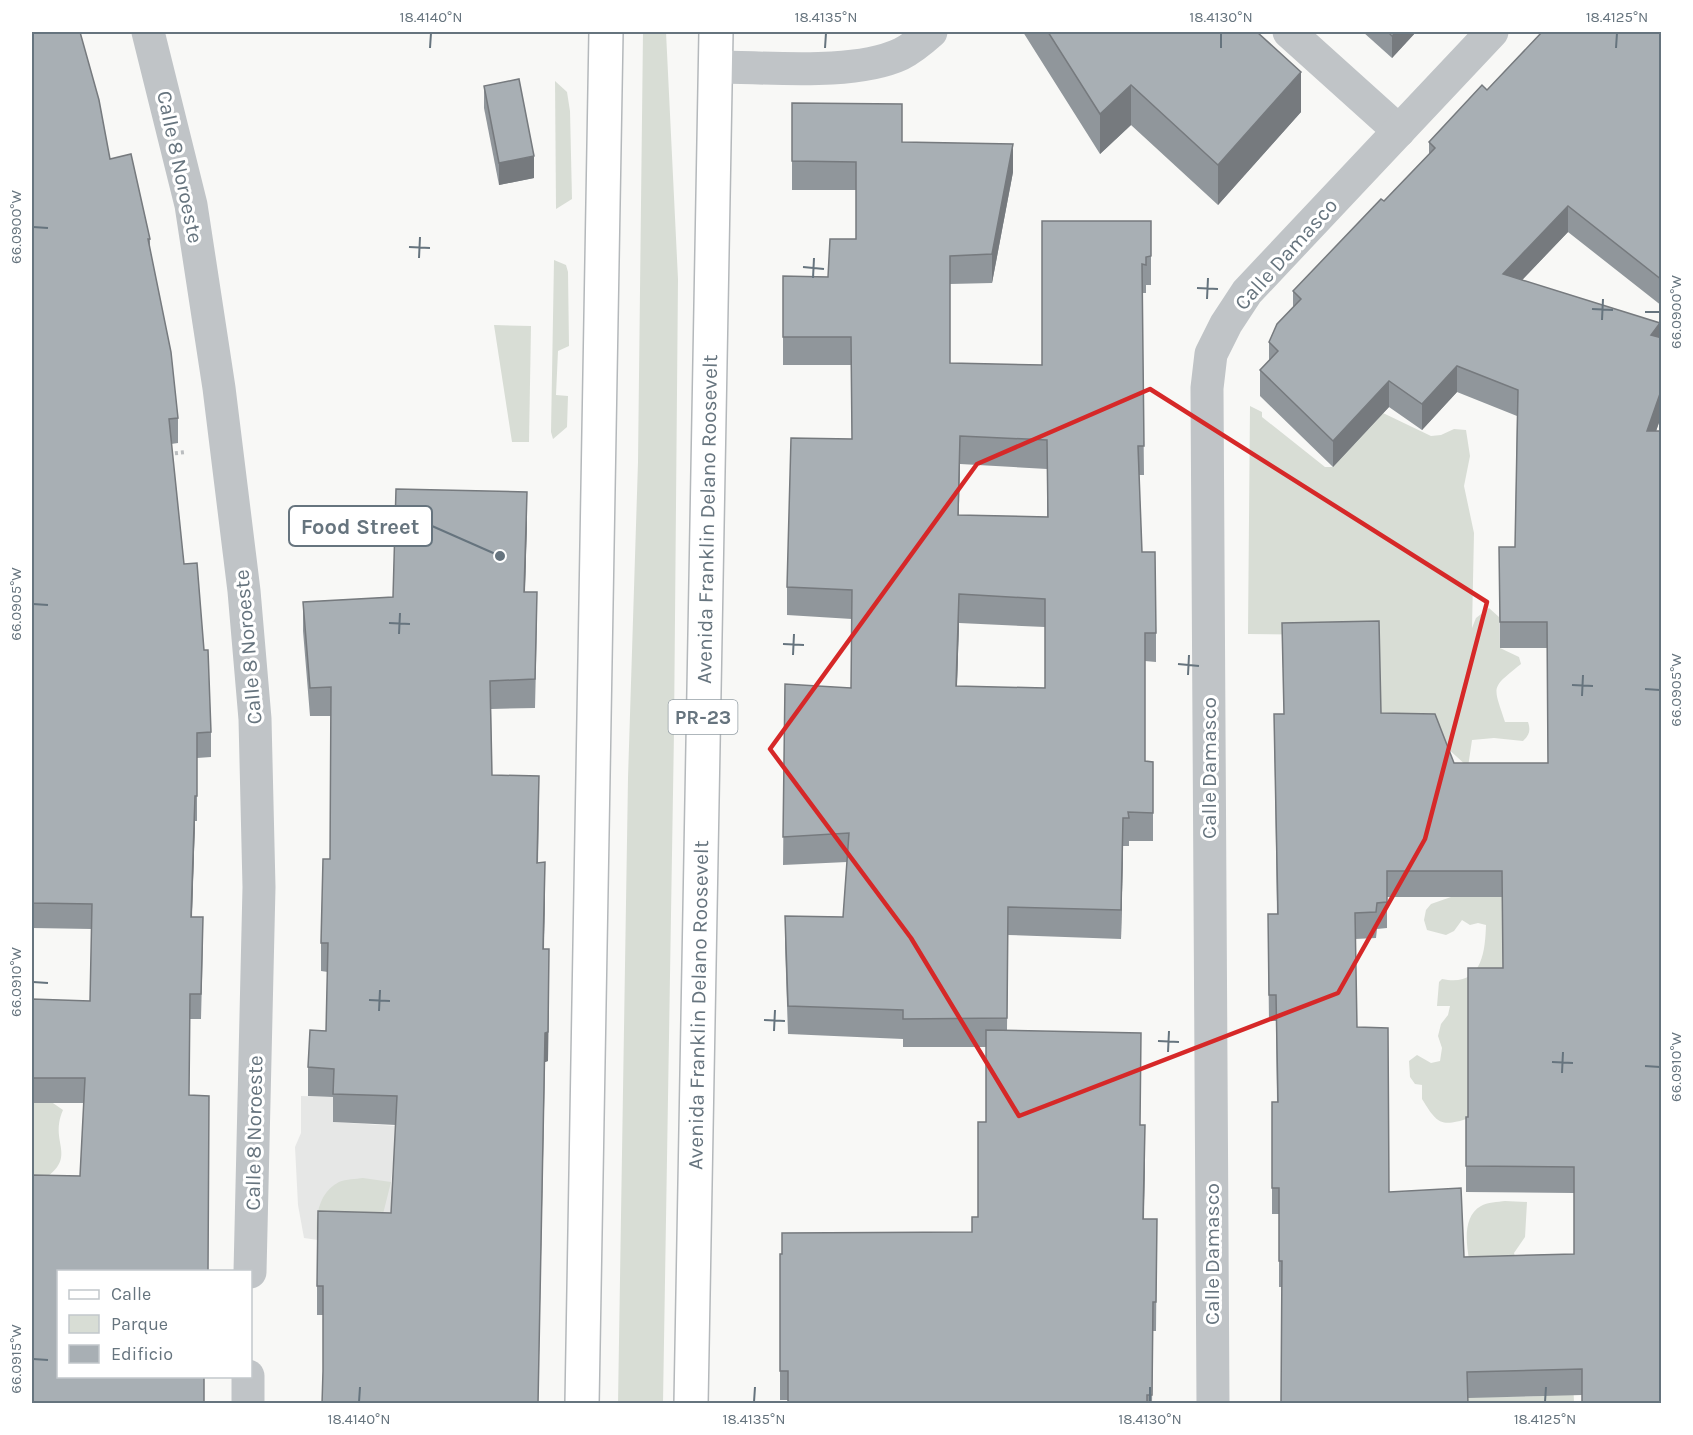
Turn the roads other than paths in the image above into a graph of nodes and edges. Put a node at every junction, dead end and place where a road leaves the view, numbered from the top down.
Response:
1 (148, 32) edge
2 (606, 32) edge
3 (716, 32) edge
4 (931, 32) edge
5 (1288, 32) edge
6 (1491, 32) edge
7 (716, 67) junction
8 (1399, 131) junction
9 (250, 1270) edge
10 (248, 1378) edge
11 (248, 1404) edge
12 (582, 1404) edge
13 (691, 1404) edge
14 (1214, 1404) edge

1 - 9 street, Calle 8 Noroeste
2 - 12 main road
3 - 7 main road, Avenida Franklin Delano Roosevelt / PR-23
4 - 7 street
5 - 8 street
6 - 8 street, Calle Damasco
7 - 13 main road, Avenida Franklin Delano Roosevelt / PR-23
8 - 14 street, Calle Damasco
10 - 11 street

